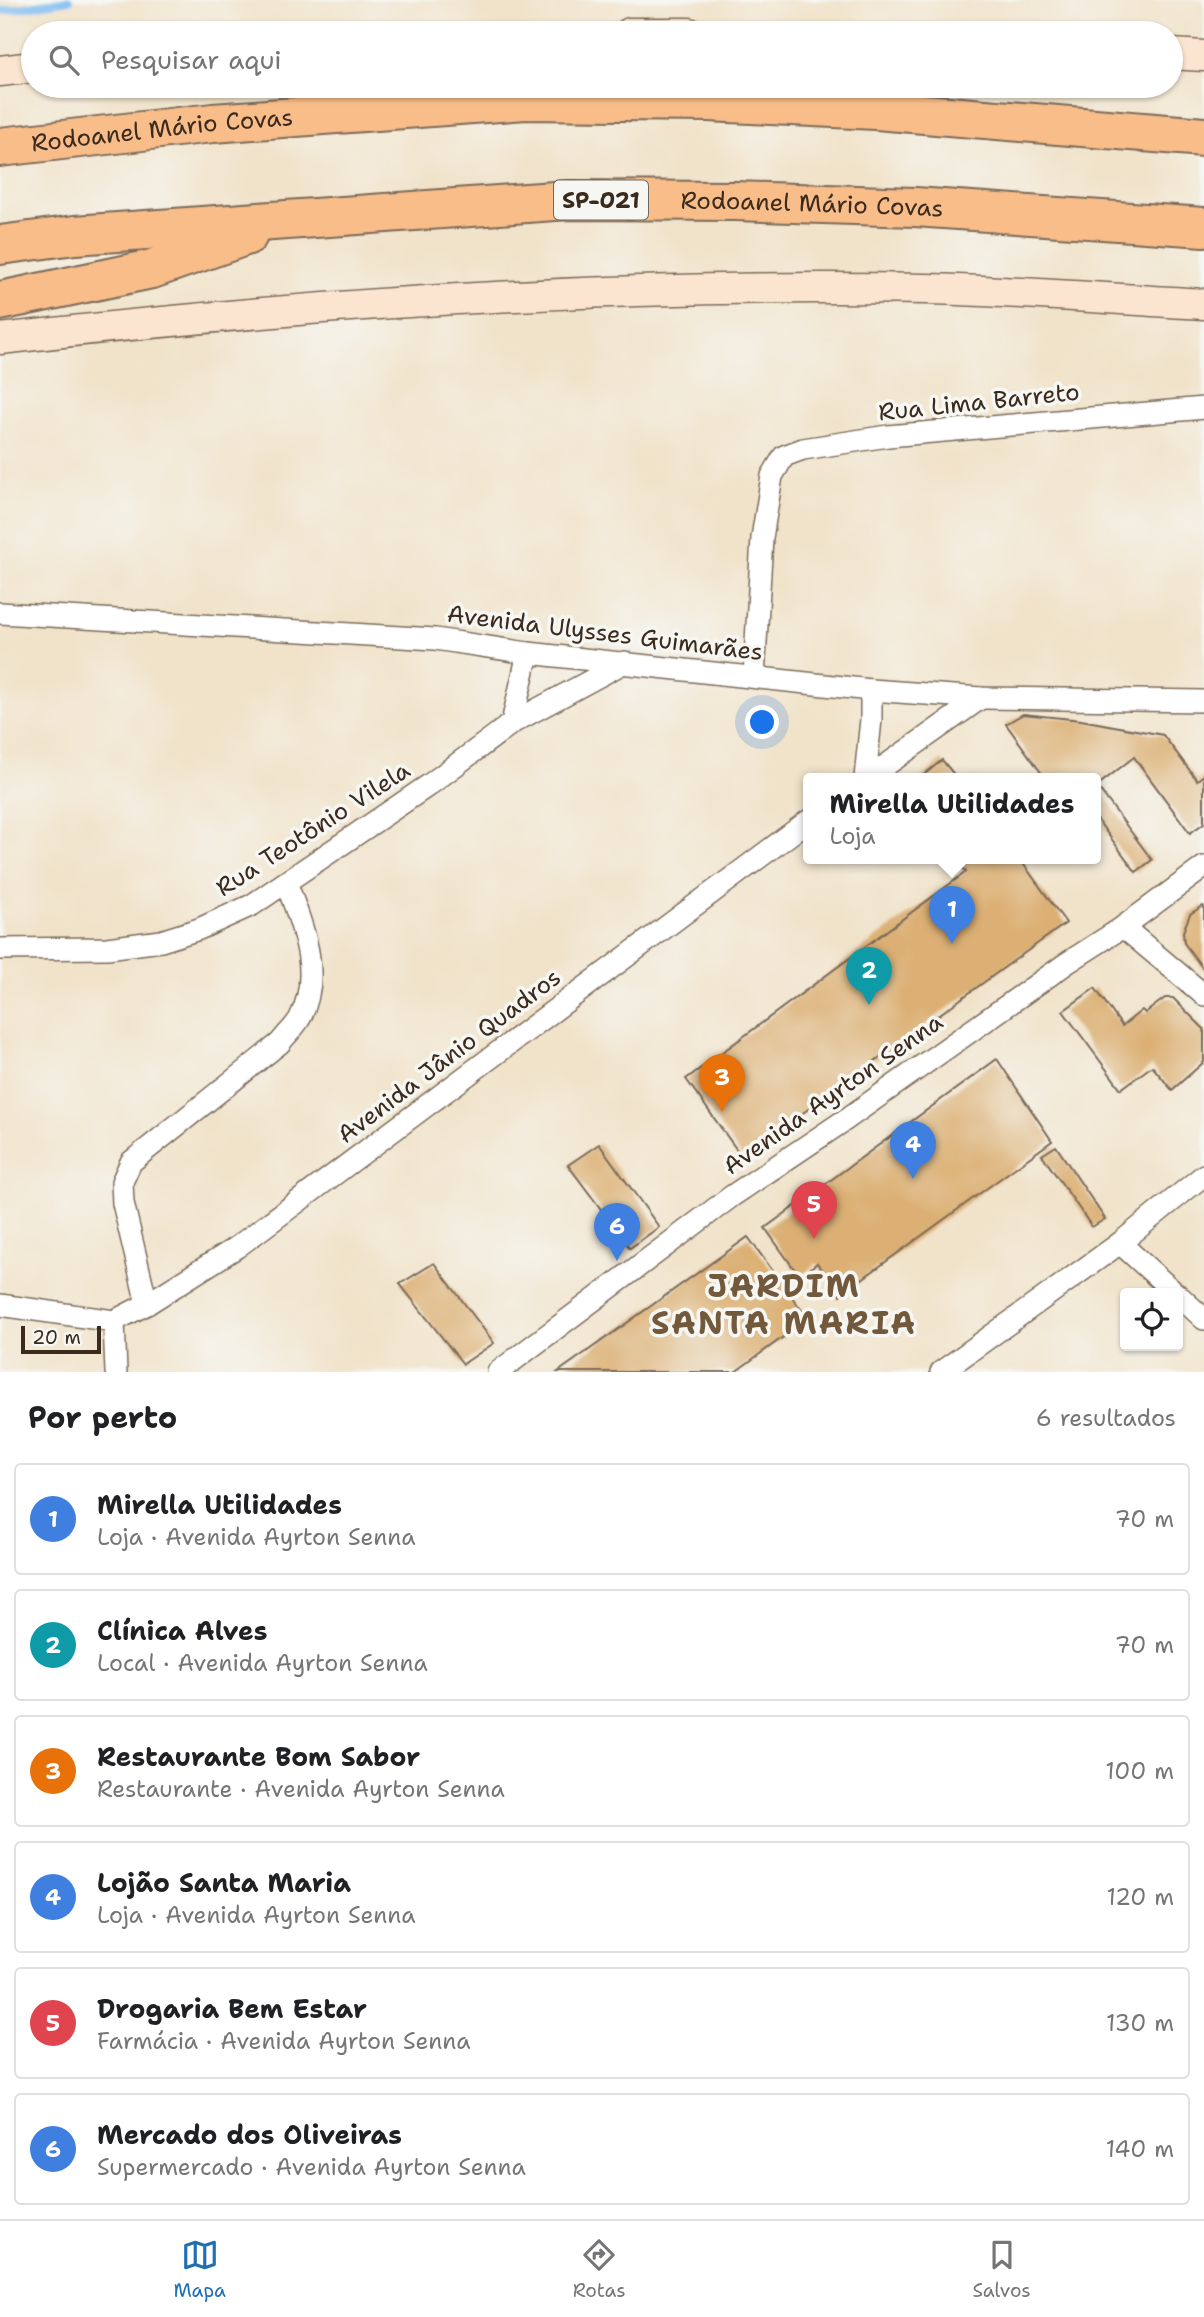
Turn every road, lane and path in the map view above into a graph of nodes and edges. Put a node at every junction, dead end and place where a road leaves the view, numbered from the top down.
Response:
1 (1183, 55) edge
2 (1204, 56) edge
3 (21, 69) edge
4 (0, 71) edge
5 (1204, 137) edge
6 (0, 147) edge
7 (294, 218) junction
8 (1204, 227) edge
9 (0, 245) edge
10 (0, 301) edge
11 (1204, 303) edge
12 (0, 339) edge
13 (1204, 408) edge
14 (0, 613) edge
15 (528, 653) junction
16 (625, 662) junction
17 (754, 677) junction
18 (872, 690) junction
19 (981, 698) junction
20 (1204, 701) edge
21 (512, 723) junction
22 (866, 773) edge
23 (873, 773) edge
24 (803, 825) edge
25 (1204, 867) edge
26 (286, 882) junction
27 (1123, 927) junction
28 (0, 949) edge
29 (1204, 995) edge
30 (1204, 1175) edge
31 (1120, 1243) junction
32 (1170, 1288) edge
33 (1183, 1300) edge
34 (147, 1304) junction
35 (0, 1305) edge
36 (1204, 1319) edge
37 (114, 1321) junction
38 (116, 1372) edge
39 (498, 1372) edge
40 (941, 1372) edge

1 - 2 main road
3 - 4 main road
5 - 6 highway, Rodoanel Mário Covas
7 - 8 highway, Rodoanel Mário Covas / SP-021
7 - 9 highway, Rodoanel Mário Covas / SP-021
7 - 10 highway
11 - 12 main road
13 - 17 street, Rua Lima Barreto
14 - 15 street, Avenida Ulysses Guimarães
15 - 16 street, Avenida Ulysses Guimarães
15 - 21 street
16 - 17 street, Avenida Ulysses Guimarães
16 - 21 street, Rua Teotônio Vilela
17 - 18 street, Avenida Ulysses Guimarães
18 - 19 street, Avenida Ulysses Guimarães
18 - 22 street
19 - 20 street, Avenida Ulysses Guimarães
19 - 23 street
21 - 26 street, Rua Teotônio Vilela
24 - 34 street, Avenida Jânio Quadros
25 - 27 street, Avenida Ayrton Senna
26 - 28 street, Rua Teotônio Vilela
26 - 34 street
27 - 29 street
27 - 39 street, Avenida Ayrton Senna
30 - 31 street
31 - 32 street
31 - 40 street
33 - 36 street
34 - 37 street, Avenida Jânio Quadros
35 - 37 street
37 - 38 street

